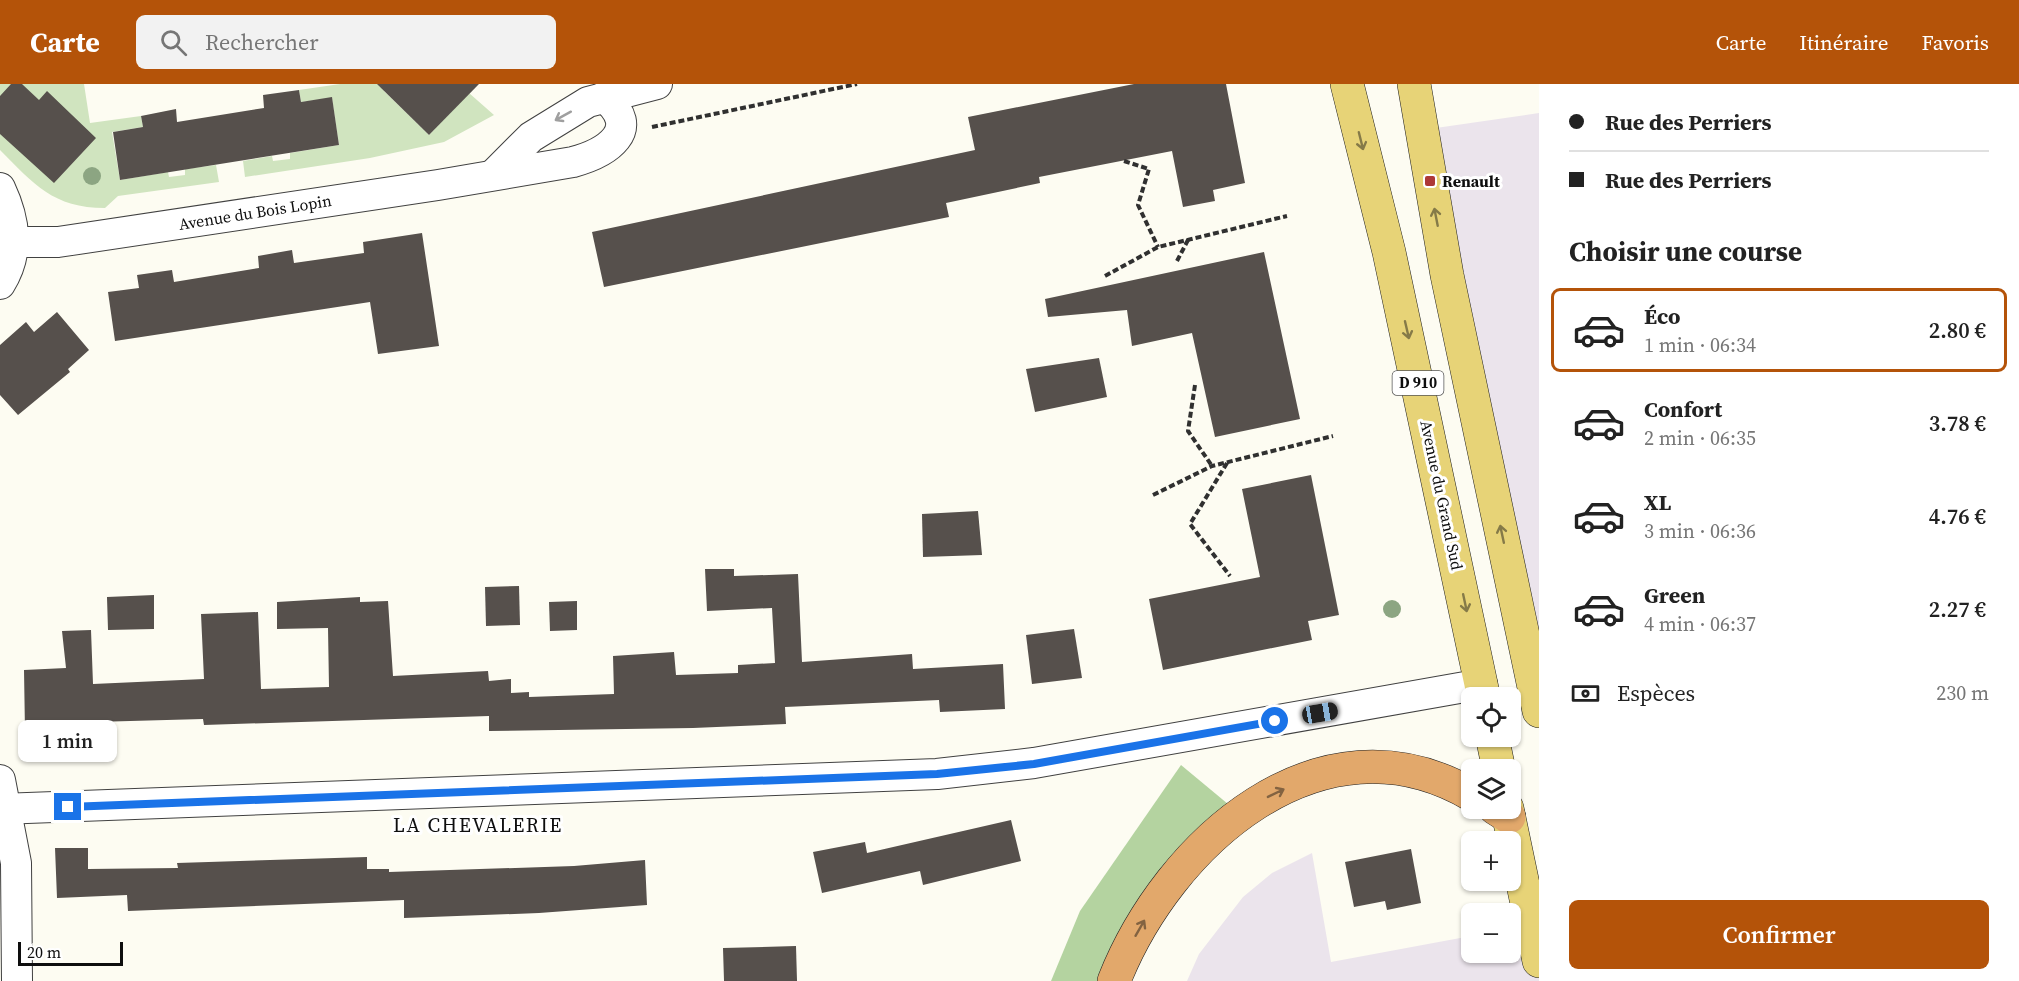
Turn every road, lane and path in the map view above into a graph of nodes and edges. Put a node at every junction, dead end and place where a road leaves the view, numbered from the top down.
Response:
1 (657, 84) edge
2 (857, 84) edge
3 (1347, 84) edge
4 (1414, 84) edge
5 (1438, 84) edge
6 (604, 98) junction
7 (1422, 130) junction
8 (619, 132) junction
9 (1124, 161) dead end
10 (494, 174) junction
11 (0, 188) edge
12 (1287, 216) dead end
13 (1189, 238) junction
14 (14, 242) junction
15 (1158, 247) junction
16 (1177, 261) dead end
17 (1105, 276) dead end
18 (0, 284) edge
19 (1196, 385) dead end
20 (1333, 436) dead end
21 (1228, 462) junction
22 (1212, 466) junction
23 (1153, 495) dead end
24 (1230, 576) dead end
25 (1482, 687) edge
26 (1461, 695) edge
27 (1539, 711) edge
28 (0, 780) edge
29 (1461, 790) edge
30 (3, 809) edge
31 (1506, 819) edge
32 (1539, 961) edge
33 (17, 981) edge
34 (1114, 981) edge

1 - 6 street
2 - 8 path
3 -> 25 main road, Avenue du Grand Sud / D 910
4 - 7 main road, D 910
5 - 7 main road
6 - 8 street
6 -> 10 street
27 -> 7 main road, D 910
8 - 10 street, Avenue du Bois Lopin
9 - 15 path
10 - 14 street, Avenue du Bois Lopin
11 - 14 street
12 - 13 path
13 - 15 path
13 - 16 path
14 - 18 street
15 - 17 path
19 - 22 path
20 - 21 path
21 - 22 path
21 - 24 path
22 - 23 path
26 - 30 street
28 - 30 street
34 -> 29 highway
30 - 33 street
31 - 32 main road

